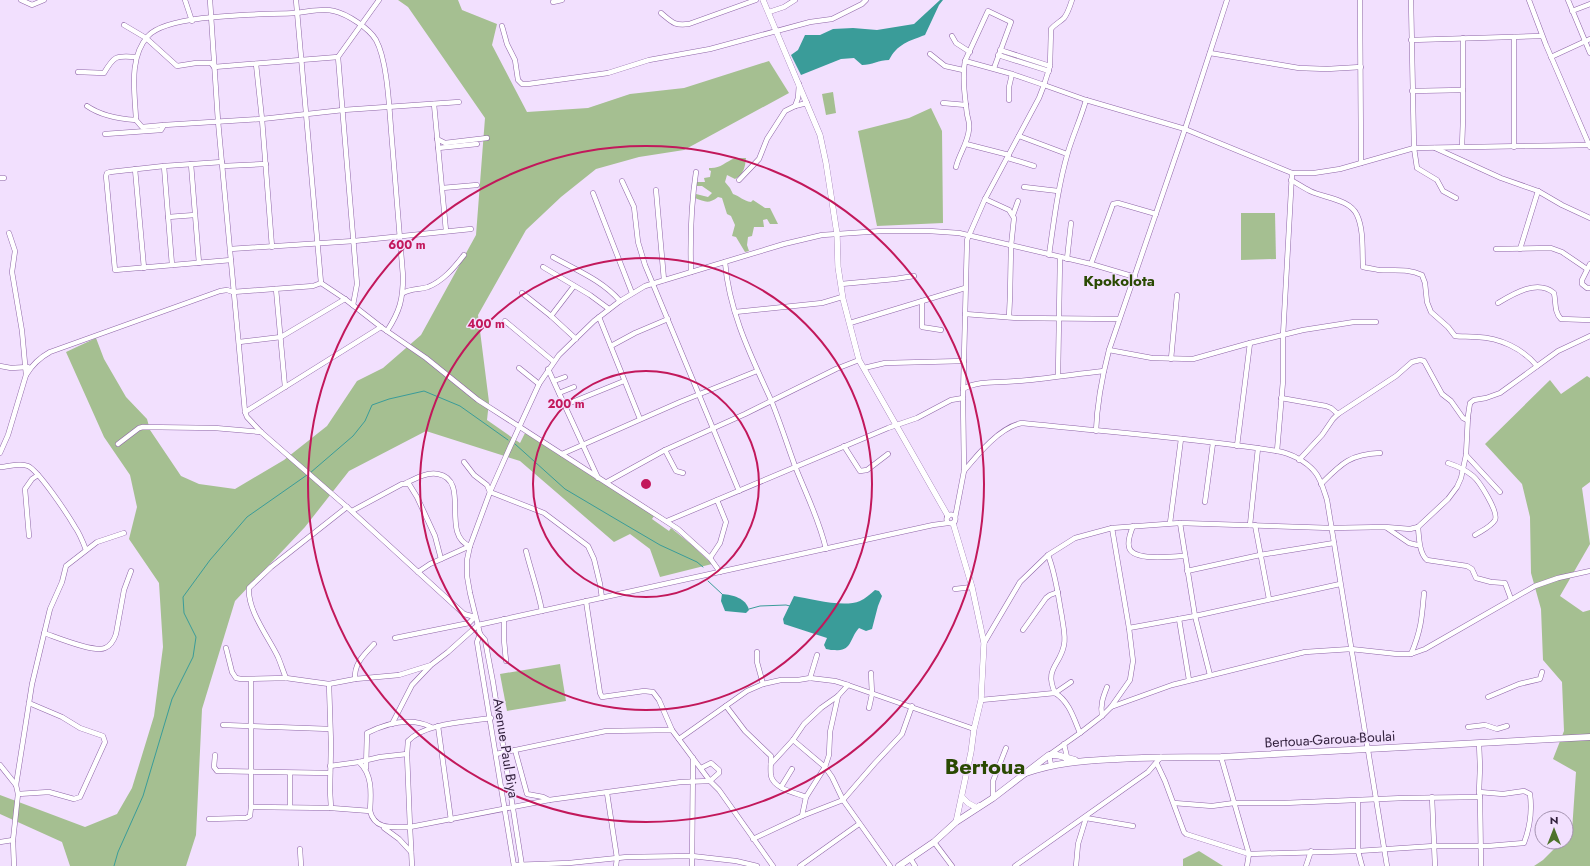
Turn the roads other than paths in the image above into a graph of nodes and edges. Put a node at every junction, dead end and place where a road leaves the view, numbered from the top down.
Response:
1 (22, 0) edge
2 (44, 0) edge
3 (185, 0) edge
4 (210, 0) edge
5 (296, 0) edge
6 (379, 0) edge
7 (562, 0) edge
8 (756, 0) edge
9 (763, 0) edge
10 (795, 0) edge
11 (866, 0) edge
12 (1072, 0) edge
13 (1228, 0) edge
14 (1360, 0) edge
15 (1411, 0) edge
16 (1529, 0) edge
17 (1568, 0) edge
18 (553, 2) dead end
19 (1590, 4) edge
20 (1572, 11) junction
21 (769, 12) junction
22 (296, 13) junction
23 (660, 13) dead end
24 (211, 17) junction
25 (192, 21) junction
26 (124, 25) dead end
27 (361, 25) junction
28 (502, 26) dead end
29 (777, 32) junction
30 (952, 36) dead end
31 (1542, 36) junction
32 (1514, 37) junction
33 (146, 38) junction
34 (1463, 38) junction
35 (1411, 40) junction
36 (1588, 40) edge
37 (1000, 50) junction
38 (970, 52) junction
39 (1210, 53) junction
40 (1590, 53) edge
41 (930, 54) dead end
42 (998, 55) junction
43 (136, 57) junction
44 (338, 57) junction
45 (1551, 57) junction
46 (301, 60) junction
47 (965, 61) junction
48 (256, 64) junction
49 (214, 67) junction
50 (1361, 67) junction
51 (994, 68) junction
52 (1049, 69) junction
53 (963, 70) junction
54 (78, 72) dead end
55 (1012, 74) junction
56 (799, 83) junction
57 (1044, 85) junction
58 (1412, 90) junction
59 (1463, 90) junction
60 (1009, 100) dead end
61 (1086, 100) junction
62 (459, 102) dead end
63 (807, 103) junction
64 (943, 103) dead end
65 (434, 104) junction
66 (87, 106) dead end
67 (389, 106) junction
68 (795, 106) junction
69 (966, 106) junction
70 (343, 110) junction
71 (306, 114) junction
72 (262, 119) junction
73 (136, 120) junction
74 (218, 121) junction
75 (164, 125) junction
76 (1185, 129) junction
77 (106, 134) dead end
78 (1019, 136) junction
79 (487, 138) dead end
80 (437, 139) junction
81 (477, 144) dead end
82 (966, 144) junction
83 (1590, 145) edge
84 (1462, 147) junction
85 (1514, 147) junction
86 (438, 148) junction
87 (1414, 148) junction
88 (1433, 148) junction
89 (1068, 154) junction
90 (1008, 156) junction
91 (1361, 163) junction
92 (191, 164) junction
93 (223, 164) junction
94 (266, 164) junction
95 (164, 166) junction
96 (1034, 166) dead end
97 (956, 167) dead end
98 (135, 169) junction
99 (696, 172) dead end
100 (1292, 173) junction
101 (739, 180) dead end
102 (1291, 180) junction
103 (622, 181) dead end
104 (478, 186) dead end
105 (1024, 187) dead end
106 (442, 188) junction
107 (656, 190) dead end
108 (1058, 191) junction
109 (1538, 191) junction
110 (593, 193) dead end
111 (1456, 198) dead end
112 (985, 199) junction
113 (1018, 201) dead end
114 (1156, 214) junction
115 (1013, 215) junction
116 (195, 216) junction
117 (168, 217) junction
118 (1590, 218) edge
119 (1071, 223) dead end
120 (471, 229) dead end
121 (446, 231) junction
122 (9, 233) dead end
123 (837, 234) junction
124 (969, 235) junction
125 (400, 236) junction
126 (354, 241) junction
127 (317, 243) junction
128 (1011, 246) junction
129 (272, 247) junction
130 (230, 248) junction
131 (1520, 249) junction
132 (1496, 250) dead end
133 (464, 255) dead end
134 (1050, 255) junction
135 (553, 257) dead end
136 (1060, 257) junction
137 (1067, 259) junction
138 (231, 260) junction
139 (725, 262) junction
140 (199, 263) junction
141 (1092, 264) junction
142 (172, 265) junction
143 (543, 267) dead end
144 (1589, 267) edge
145 (144, 268) junction
146 (691, 272) junction
147 (914, 276) dead end
148 (1135, 277) junction
149 (664, 280) junction
150 (321, 283) junction
151 (652, 283) junction
152 (841, 284) junction
153 (574, 286) junction
154 (965, 288) junction
155 (1590, 288) edge
156 (276, 289) junction
157 (234, 292) junction
158 (403, 293) junction
159 (522, 293) dead end
160 (632, 293) junction
161 (1177, 295) dead end
162 (842, 297) junction
163 (345, 299) junction
164 (620, 301) junction
165 (922, 301) junction
166 (1498, 303) dead end
167 (353, 305) junction
168 (609, 309) junction
169 (735, 312) junction
170 (965, 314) junction
171 (551, 316) junction
172 (599, 317) junction
173 (1009, 317) junction
174 (1059, 317) junction
175 (668, 319) junction
176 (1119, 319) junction
177 (1590, 320) edge
178 (505, 321) dead end
179 (1376, 322) dead end
180 (850, 323) junction
181 (381, 327) junction
182 (941, 330) dead end
183 (387, 331) junction
184 (1283, 336) junction
185 (1590, 336) edge
186 (281, 337) junction
187 (576, 339) junction
188 (239, 342) junction
189 (1250, 343) junction
190 (611, 346) junction
191 (1109, 350) junction
192 (1171, 359) junction
193 (860, 360) junction
194 (553, 361) junction
195 (964, 362) junction
196 (0, 366) edge
197 (31, 366) junction
198 (1537, 366) junction
199 (25, 368) junction
200 (519, 368) dead end
201 (864, 368) junction
202 (548, 369) junction
203 (757, 371) junction
204 (1104, 371) junction
205 (26, 375) junction
206 (1058, 376) junction
207 (565, 377) dead end
208 (554, 381) junction
209 (624, 381) junction
210 (538, 384) junction
211 (285, 387) junction
212 (574, 387) dead end
213 (963, 389) junction
214 (560, 393) junction
215 (698, 394) junction
216 (963, 398) junction
217 (1281, 398) junction
218 (771, 401) junction
219 (565, 405) junction
220 (245, 412) junction
221 (1336, 413) junction
222 (1468, 416) junction
223 (640, 419) junction
224 (895, 425) junction
225 (519, 426) junction
226 (713, 429) junction
227 (1096, 431) junction
228 (261, 432) junction
229 (1181, 439) junction
230 (1213, 443) junction
231 (118, 444) dead end
232 (583, 444) junction
233 (844, 446) junction
234 (1237, 446) junction
235 (1258, 448) junction
236 (665, 450) junction
237 (1277, 451) junction
238 (0, 453) edge
239 (1380, 453) dead end
240 (562, 454) junction
241 (888, 454) dead end
242 (1466, 455) junction
243 (1299, 460) junction
244 (464, 462) dead end
245 (1448, 463) dead end
246 (0, 467) edge
247 (796, 467) junction
248 (1464, 470) junction
249 (964, 471) junction
250 (683, 473) dead end
251 (38, 475) junction
252 (598, 478) junction
253 (607, 482) junction
254 (406, 483) junction
255 (1321, 484) junction
256 (739, 491) junction
257 (490, 492) junction
258 (1500, 492) dead end
259 (717, 500) junction
260 (1205, 502) dead end
261 (957, 503) junction
262 (347, 507) junction
263 (352, 511) junction
264 (948, 516) junction
265 (667, 521) junction
266 (952, 521) junction
267 (1180, 523) junction
268 (1170, 524) junction
269 (934, 525) junction
270 (1252, 525) junction
271 (1133, 526) junction
272 (1385, 527) junction
273 (1418, 527) junction
274 (1112, 528) junction
275 (1331, 528) junction
276 (124, 532) dead end
277 (1475, 535) dead end
278 (29, 536) dead end
279 (1334, 543) junction
280 (1417, 545) dead end
281 (470, 546) junction
282 (826, 549) junction
283 (86, 550) junction
284 (526, 551) dead end
285 (1048, 555) junction
286 (1260, 555) junction
287 (1185, 556) junction
288 (710, 558) junction
289 (440, 559) junction
290 (131, 571) dead end
291 (1187, 571) junction
292 (418, 572) junction
293 (720, 572) junction
294 (1590, 572) edge
295 (1340, 584) junction
296 (972, 587) junction
297 (955, 589) dead end
298 (1058, 592) junction
299 (1424, 593) dead end
300 (602, 598) junction
301 (1269, 599) junction
302 (1511, 599) junction
303 (586, 601) junction
304 (542, 611) junction
305 (1195, 616) junction
306 (475, 617) junction
307 (504, 619) junction
308 (1179, 619) junction
309 (478, 625) junction
310 (1129, 628) junction
311 (1023, 630) dead end
312 (44, 632) junction
313 (480, 634) junction
314 (395, 638) dead end
315 (984, 643) junction
316 (374, 644) dead end
317 (226, 648) dead end
318 (1351, 649) junction
319 (757, 652) dead end
320 (1411, 654) junction
321 (817, 655) dead end
322 (506, 661) dead end
323 (431, 665) junction
324 (1542, 672) dead end
325 (871, 673) dead end
326 (1210, 675) junction
327 (286, 678) junction
328 (810, 678) junction
329 (355, 679) junction
330 (251, 680) junction
331 (1189, 680) junction
332 (1072, 682) dead end
333 (329, 684) junction
334 (763, 684) junction
335 (848, 685) junction
336 (1107, 687) dead end
337 (1054, 693) junction
338 (872, 694) junction
339 (838, 696) junction
340 (1488, 697) dead end
341 (981, 700) junction
342 (29, 702) junction
343 (726, 706) junction
344 (912, 706) junction
345 (1111, 707) junction
346 (870, 708) dead end
347 (1102, 716) junction
348 (491, 718) junction
349 (392, 724) junction
350 (223, 725) dead end
351 (251, 726) junction
352 (438, 726) junction
353 (1507, 726) dead end
354 (431, 727) junction
355 (1468, 727) dead end
356 (330, 729) junction
357 (974, 729) junction
358 (672, 730) junction
359 (1080, 733) junction
360 (1590, 737) edge
361 (679, 739) junction
362 (793, 740) junction
363 (1479, 742) junction
364 (1064, 744) junction
365 (1006, 748) dead end
366 (1368, 749) junction
367 (515, 750) junction
368 (504, 753) junction
369 (407, 754) junction
370 (496, 754) junction
371 (215, 755) dead end
372 (1049, 755) junction
373 (1162, 757) junction
374 (1221, 757) junction
375 (693, 758) junction
376 (367, 760) junction
377 (1067, 760) junction
378 (359, 762) junction
379 (772, 764) junction
380 (1157, 764) junction
381 (0, 765) edge
382 (1051, 765) junction
383 (330, 766) junction
384 (824, 767) junction
385 (366, 768) junction
386 (701, 768) junction
387 (792, 769) dead end
388 (251, 773) junction
389 (290, 773) junction
390 (330, 773) junction
391 (1026, 773) junction
392 (692, 781) junction
393 (710, 781) junction
394 (16, 785) junction
395 (781, 787) junction
396 (607, 792) junction
397 (1479, 792) junction
398 (18, 794) junction
399 (806, 797) junction
400 (962, 797) junction
401 (1432, 797) junction
402 (1480, 797) junction
403 (993, 798) junction
404 (549, 800) junction
405 (843, 800) junction
406 (1376, 800) junction
407 (1358, 801) junction
408 (1174, 803) junction
409 (1234, 803) junction
410 (979, 806) junction
411 (251, 807) junction
412 (290, 807) junction
413 (513, 807) junction
414 (331, 808) junction
415 (505, 809) junction
416 (370, 811) junction
417 (802, 816) junction
418 (1085, 818) junction
419 (209, 819) dead end
420 (451, 820) junction
421 (956, 822) junction
422 (859, 824) junction
423 (1134, 826) dead end
424 (410, 827) junction
425 (383, 828) junction
426 (753, 839) junction
427 (13, 840) junction
428 (0, 842) edge
429 (934, 842) junction
430 (1434, 846) junction
431 (1481, 846) junction
432 (300, 849) dead end
433 (1385, 849) junction
434 (1311, 851) junction
435 (1358, 851) junction
436 (412, 852) junction
437 (1249, 854) junction
438 (692, 856) junction
439 (617, 858) junction
440 (910, 858) junction
441 (522, 865) edge
442 (14, 866) edge
443 (301, 866) edge
444 (412, 866) edge
445 (514, 866) edge
446 (616, 866) edge
447 (692, 866) edge
448 (757, 866) edge
449 (773, 866) edge
450 (800, 866) edge
451 (890, 866) edge
452 (899, 866) edge
453 (916, 866) edge
454 (952, 866) edge
455 (1015, 866) edge
456 (1076, 866) edge
457 (1247, 866) edge
458 (1306, 866) edge
459 (1362, 866) edge
460 (1387, 866) edge
461 (1435, 866) edge
462 (1481, 866) edge

1 - 2 street
3 - 25 street
4 - 24 street
5 - 22 street
6 - 27 street
7 - 18 street
8 - 23 street
9 - 21 main road
10 - 21 street
11 - 29 street
12 - 52 street
13 - 39 street
14 - 50 street
15 - 35 street
16 - 31 street
17 - 20 street
19 - 20 street
20 - 36 street
21 - 29 main road
22 - 24 street
22 - 27 street
22 - 46 street
24 - 25 street
24 - 49 street
25 - 33 street
26 - 33 street
27 - 44 street
27 - 67 street
28 - 29 street
29 - 56 main road
30 - 38 street
31 - 32 street
31 - 45 street
32 - 34 street
32 - 85 street
33 - 43 street
33 - 49 street
34 - 35 street
34 - 59 street
35 - 58 street
36 - 40 street
36 - 45 street
37 - 38 street
37 - 42 street
37 - 52 street
38 - 47 street
39 - 50 street
39 - 76 street
41 - 53 street
42 - 51 street
42 - 52 street
43 - 54 street
43 - 73 street
44 - 46 street
44 - 70 street
45 - 83 street
46 - 48 street
46 - 71 street
47 - 51 street
47 - 53 street
48 - 49 street
48 - 72 street
49 - 74 street
50 - 91 street
51 - 55 street
52 - 57 street
53 - 69 street
55 - 57 street
55 - 60 street
56 - 63 main road
56 - 68 street
57 - 61 street
57 - 78 street
58 - 59 street
58 - 87 street
59 - 84 street
61 - 76 street
61 - 89 street
62 - 65 street
63 - 68 street
63 - 123 main road
64 - 69 street
65 - 67 street
65 - 80 street
66 - 73 street
67 - 70 street
67 - 125 street
68 - 101 street
69 - 82 street
70 - 71 street
70 - 126 street
71 - 72 street
71 - 127 street
72 - 74 street
72 - 94 street
73 - 75 street
74 - 75 street
74 - 93 street
75 - 77 street
76 - 100 street
76 - 114 street
78 - 89 street
78 - 90 street
79 - 80 street
80 - 86 street
81 - 86 street
82 - 90 street
82 - 97 street
83 - 85 street
84 - 85 street
84 - 88 street
86 - 106 street
87 - 88 street
87 - 91 street
87 - 111 street
88 - 109 street
89 - 108 street
90 - 96 street
90 - 112 street
91 - 100 street
92 - 93 street
92 - 95 street
92 - 116 street
93 - 94 street
93 - 130 street
94 - 129 street
95 - 98 street
95 - 117 street
98 - 145 street
98 - 145 street
99 - 146 street
100 - 102 street
102 - 184 street
102 - 198 street
103 - 151 street
104 - 106 street
105 - 108 street
106 - 121 street
107 - 149 street
108 - 134 street
109 - 118 street
109 - 131 street
110 - 160 street
112 - 115 street
112 - 124 street
113 - 115 street
114 - 141 street
114 - 148 street
115 - 128 street
116 - 117 street
116 - 140 street
117 - 142 street
119 - 137 street
120 - 121 street
121 - 125 street
122 - 199 street
123 - 124 street
123 - 139 street
123 - 152 main road
124 - 128 street
124 - 154 street
125 - 126 street
125 - 158 street
126 - 127 street
126 - 167 street
127 - 129 street
127 - 150 street
128 - 134 street
128 - 173 street
129 - 130 street
130 - 138 street
131 - 132 street
131 - 144 street
133 - 158 street
134 - 136 street
135 - 164 street
136 - 137 street
136 - 174 street
137 - 141 street
138 - 140 street
138 - 157 street
139 - 146 street
139 - 169 street
140 - 142 street
141 - 148 street
142 - 145 street
143 - 153 street
144 - 155 street
146 - 149 street
147 - 152 street
148 - 176 street
149 - 151 street
150 - 156 street
150 - 163 street
151 - 160 street
151 - 175 street
152 - 162 main road
153 - 168 street
153 - 171 street
154 - 165 street
154 - 170 street
156 - 157 street
156 - 186 street
157 - 188 street
157 - 197 street
158 - 183 street
159 - 171 street
160 - 164 street
161 - 192 street
162 - 169 street
162 - 180 main road
163 - 167 street
163 - 186 street
164 - 168 street
165 - 180 street
165 - 182 street
166 - 177 street
167 - 181 street
168 - 172 street
169 - 203 street
170 - 173 street
170 - 195 street
171 - 187 street
172 - 187 street
172 - 190 street
173 - 174 street
174 - 176 street
174 - 206 street
175 - 190 street
175 - 215 street
176 - 191 street
178 - 194 street
179 - 184 street
180 - 193 main road
181 - 183 street
181 - 211 street
183 - 225 street
184 - 189 street
184 - 217 street
185 - 198 street
186 - 188 street
186 - 211 street
187 - 194 street
188 - 220 street
189 - 192 street
189 - 234 street
190 - 209 street
191 - 192 street
191 - 204 street
193 - 201 main road
193 - 218 street
194 - 202 street
195 - 201 street
195 - 213 street
196 - 199 street
197 - 199 street
197 - 205 street
198 - 222 street
199 - 205 street
200 - 210 street
201 - 224 main road
202 - 208 street
202 - 210 street
203 - 215 street
203 - 218 street
204 - 206 street
204 - 227 street
205 - 238 street
206 - 213 street
207 - 208 street
208 - 214 street
209 - 219 street
209 - 223 street
210 - 225 street
211 - 220 street
212 - 214 street
213 - 216 street
214 - 219 street
215 - 223 street
215 - 226 street
216 - 224 street
216 - 249 street
217 - 221 street
217 - 237 street
218 - 226 street
218 - 247 street
219 - 232 street
220 - 228 street
221 - 222 street
221 - 243 street
222 - 242 street
223 - 232 street
224 - 233 street
224 - 264 main road
225 - 240 street
225 - 257 street
226 - 236 street
226 - 256 street
227 - 229 street
227 - 249 street
228 - 231 street
228 - 262 street
229 - 230 street
229 - 268 street
230 - 234 street
230 - 260 street
232 - 240 street
232 - 252 street
233 - 241 street
233 - 247 street
234 - 235 street
235 - 237 street
235 - 270 street
236 - 250 street
236 - 253 street
237 - 243 street
239 - 255 street
240 - 252 street
242 - 248 street
242 - 258 street
243 - 255 street
244 - 257 street
245 - 248 street
246 - 251 street
247 - 256 street
247 - 282 street
248 - 273 street
248 - 277 street
249 - 261 street
251 - 278 street
251 - 283 street
252 - 253 street
253 - 265 street
254 - 263 street
254 - 281 street
254 - 289 street
255 - 275 street
256 - 259 street
257 - 281 street
257 - 300 street
259 - 265 street
259 - 288 street
261 - 264 street
261 - 266 street
262 - 263 street
262 - 327 street
263 - 292 street
264 - 266 street
264 - 266 street
264 - 269 street
265 - 288 street
266 - 269 street
266 - 296 main road
267 - 268 street
267 - 270 street
267 - 287 street
268 - 271 street
269 - 282 street
270 - 275 street
270 - 286 street
271 - 274 street
271 - 287 street
272 - 273 street
272 - 275 street
272 - 280 street
273 - 302 street
274 - 285 street
274 - 310 street
275 - 279 street
276 - 283 street
279 - 286 street
279 - 295 street
281 - 289 street
281 - 306 street
282 - 293 street
283 - 312 street
284 - 304 street
285 - 298 street
285 - 315 street
286 - 291 street
286 - 301 street
287 - 291 street
288 - 293 street
289 - 292 street
290 - 312 street
291 - 305 street
292 - 306 street
293 - 300 street
294 - 302 street
295 - 301 street
295 - 318 street
296 - 297 street
296 - 315 main road
298 - 311 street
298 - 337 street
299 - 320 street
300 - 303 street
301 - 305 street
302 - 320 street
303 - 304 street
303 - 358 street
304 - 307 street
305 - 308 street
305 - 326 street
306 - 309 street
306 - 314 street
307 - 309 street
307 - 322 street
308 - 310 street
308 - 331 street
309 - 313 street
309 - 323 street
310 - 345 street
312 - 342 street
313 - 348 street, Avenue Paul Biya
313 - 368 street
315 - 341 main road
316 - 329 street
317 - 330 street
318 - 320 street
318 - 326 street
318 - 366 street
319 - 334 street
321 - 328 street
323 - 329 street
323 - 349 street
324 - 340 street
325 - 338 street
326 - 331 street
327 - 330 street
327 - 333 street
328 - 334 street
328 - 335 street
329 - 333 street
330 - 351 street
331 - 345 street
332 - 337 street
333 - 356 street
334 - 343 street
335 - 338 street
335 - 339 street
336 - 347 street
337 - 341 street
337 - 359 street
338 - 344 street
338 - 346 street
339 - 362 street
339 - 384 street
341 - 357 main road
342 - 394 street
342 - 398 street
343 - 361 street
343 - 379 street
344 - 357 street
344 - 405 street
345 - 347 street
347 - 359 street
348 - 352 street
348 - 370 street, Avenue Paul Biya
349 - 354 street
349 - 376 street
350 - 351 street
351 - 356 street
351 - 388 street
352 - 354 street
352 - 420 street
353 - 355 street
354 - 369 street
356 - 383 street
357 - 400 main road
358 - 361 street
358 - 367 street
359 - 364 street
360 - 363 highway, Bertoua-Garoua-Boulai
361 - 375 street
362 - 379 street
362 - 384 street
363 - 366 highway, Bertoua-Garoua-Boulai
363 - 397 street
364 - 372 street
364 - 377 street
365 - 403 street
366 - 374 highway, Bertoua-Garoua-Boulai
366 - 406 street
367 - 368 street
367 - 404 street
368 - 370 street
368 - 413 street
369 - 376 street
369 - 424 street
370 - 415 street, Avenue Paul Biya
371 - 388 street
372 - 377 highway, Bertoua-Garoua-Boulai
372 - 382 street
372 - 391 highway
373 - 374 highway, Bertoua-Garoua-Boulai
373 - 377 highway, Bertoua-Garoua-Boulai
373 - 380 street
374 - 409 street
375 - 386 street
375 - 392 street
376 - 378 street
376 - 385 street
377 - 382 highway, Bertoua-Garoua-Boulai
378 - 383 street
378 - 385 street
379 - 395 street
380 - 408 street
380 - 418 street
381 - 394 street
382 - 391 highway, Bertoua-Garoua-Boulai
383 - 390 street
384 - 399 street
384 - 405 street
385 - 416 street
386 - 393 street
386 - 393 street
387 - 395 street
388 - 389 street
388 - 411 street
389 - 390 street
389 - 412 street
390 - 414 street
391 - 403 highway
392 - 393 street
392 - 396 street
392 - 438 street
393 - 426 street
394 - 398 street
395 - 399 street
396 - 404 street
396 - 439 street
397 - 402 street
397 - 431 street
398 - 427 street
399 - 417 street
400 - 410 main road
400 - 421 main road
401 - 402 street
401 - 406 street
401 - 430 street
402 - 431 street
403 - 410 highway
404 - 413 street
405 - 417 street
405 - 422 street
406 - 407 street
406 - 433 street
407 - 409 street
407 - 435 street
408 - 409 street
408 - 437 street
409 - 437 street
410 - 421 highway
411 - 412 street
411 - 419 street
412 - 414 street
413 - 415 street
413 - 441 street
414 - 416 street
415 - 420 street
415 - 445 street, Avenue Paul Biya
416 - 425 street
417 - 426 street
418 - 423 street
418 - 455 street
418 - 456 street
420 - 424 street
421 - 429 highway
422 - 450 street
422 - 451 street
424 - 425 street
424 - 436 street
425 - 436 street
426 - 449 street
427 - 428 street
427 - 442 street
429 - 440 highway
429 - 454 street
430 - 431 street
430 - 433 street
430 - 461 street
431 - 462 street
432 - 443 street
433 - 435 street
433 - 460 street
434 - 435 street
434 - 437 street
434 - 458 street
435 - 459 street
436 - 444 street
437 - 457 street
438 - 439 street
438 - 447 street
438 - 448 street
439 - 441 street
439 - 446 street
440 - 452 highway
440 - 453 street
441 - 445 street

